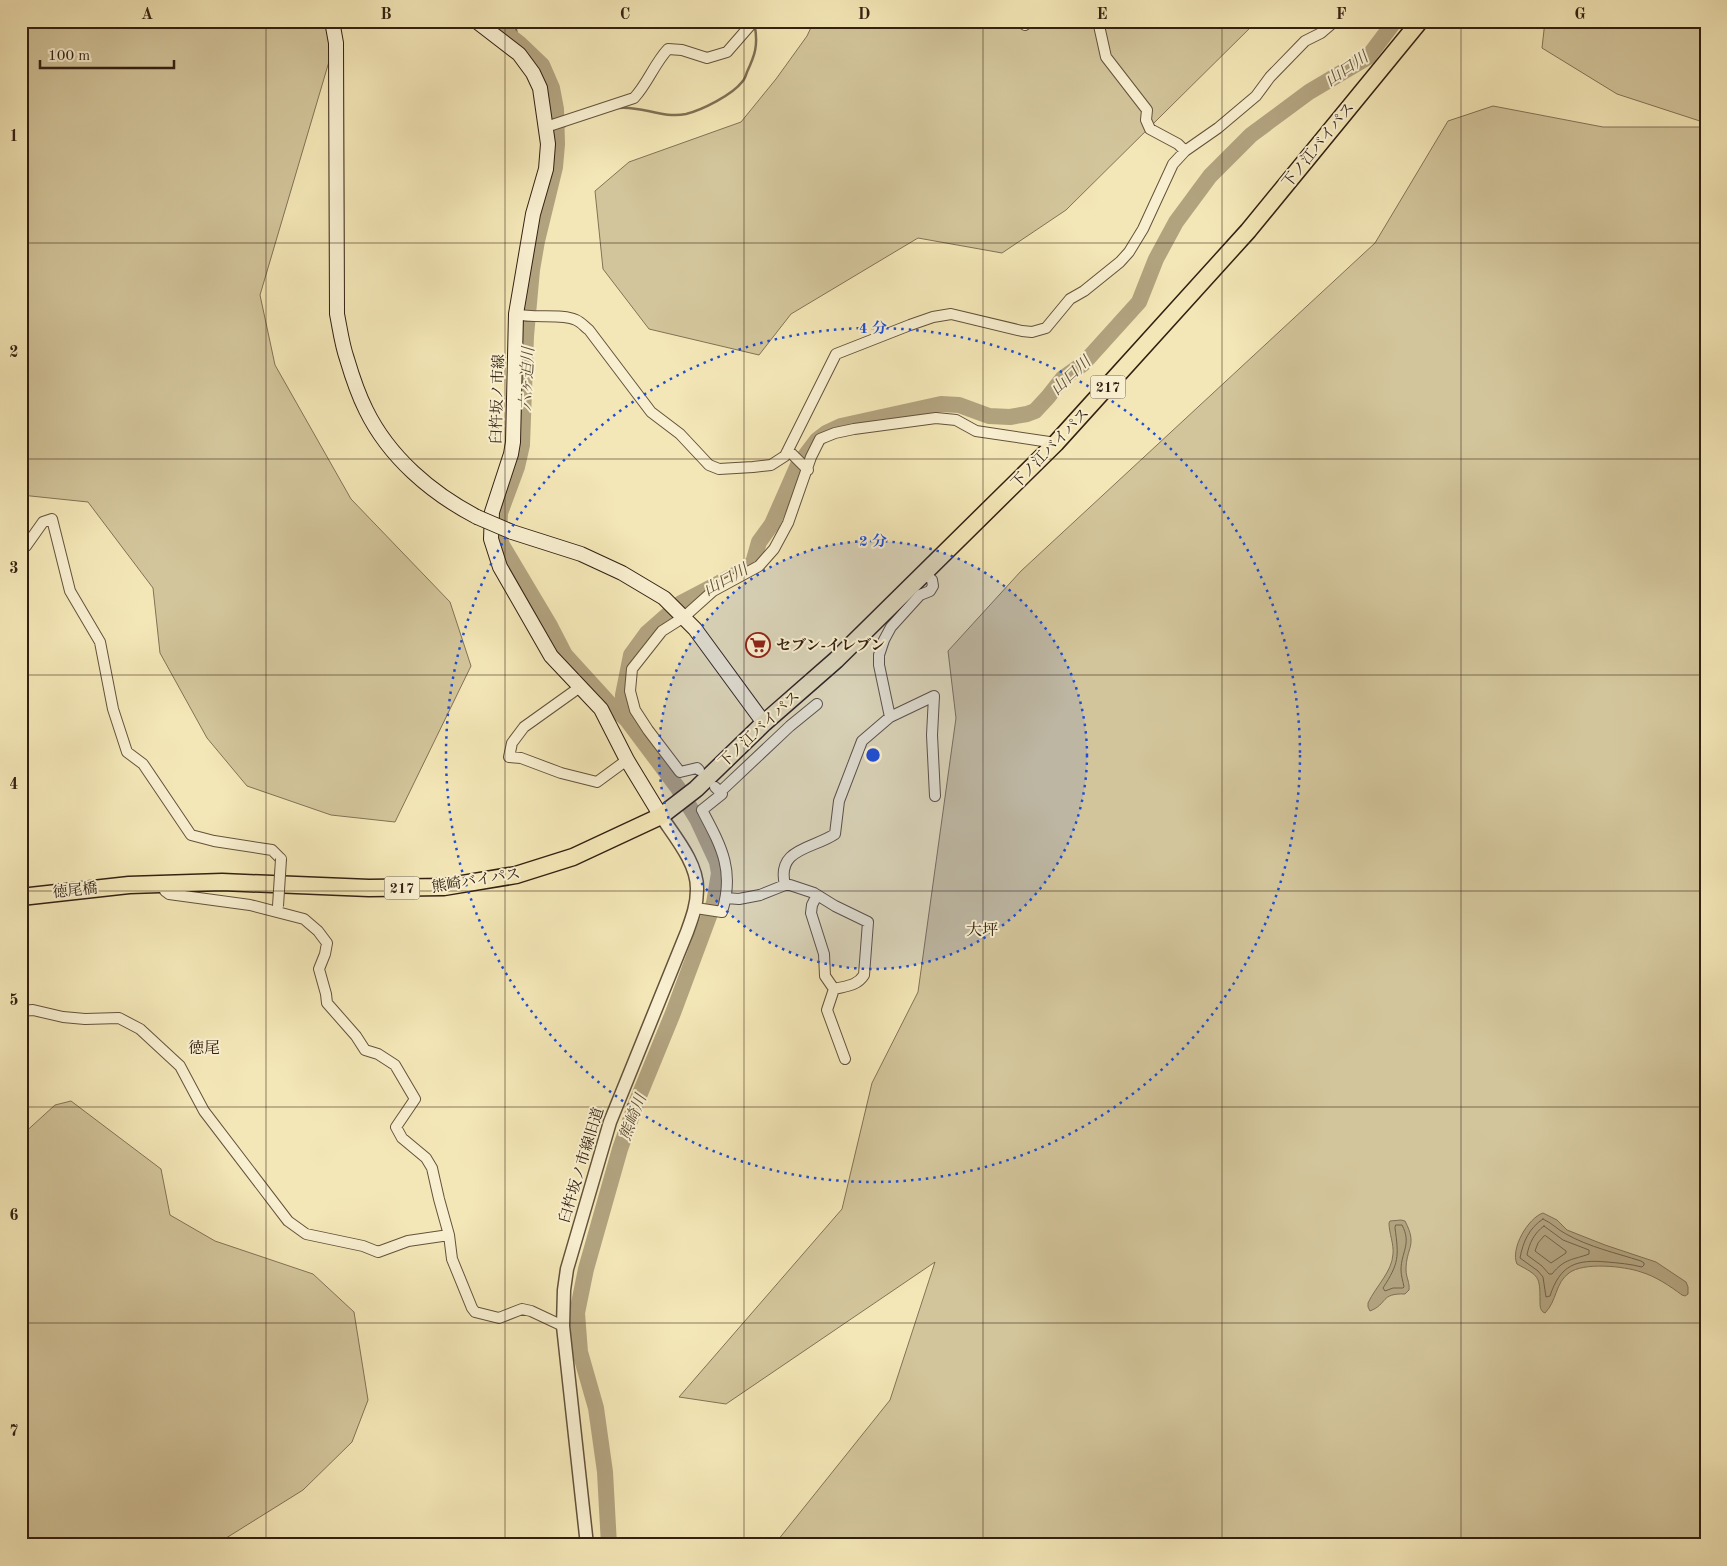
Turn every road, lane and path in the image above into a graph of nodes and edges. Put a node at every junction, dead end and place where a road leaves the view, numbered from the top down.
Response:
1 (332, 21) edge
2 (476, 21) edge
3 (754, 21) edge
4 (1098, 21) edge
5 (1335, 21) edge
6 (1420, 21) edge
7 (548, 126) junction
8 (1185, 151) junction
9 (519, 315) junction
10 (1056, 443) junction
11 (789, 452) junction
12 (807, 470) junction
13 (21, 548) edge
14 (924, 573) junction
15 (682, 615) junction
16 (580, 687) junction
17 (817, 704) dead end
18 (770, 717) junction
19 (890, 717) junction
20 (790, 726) junction
21 (737, 749) junction
22 (627, 760) junction
23 (751, 763) junction
24 (699, 770) dead end
25 (935, 796) dead end
26 (662, 816) junction
27 (164, 884) junction
28 (129, 885) joint
29 (785, 885) junction
30 (817, 895) junction
31 (21, 897) edge
32 (726, 898) junction
33 (698, 908) junction
34 (278, 909) junction
35 (834, 989) junction
36 (21, 1011) edge
37 (845, 1059) dead end
38 (449, 1235) junction
39 (563, 1326) junction
40 (587, 1545) edge

1 - 15 main road, bridge
2 - 7 main road, 臼杵坂ノ市線
3 - 7 street
4 - 8 street
5 - 8 street
6 - 10 highway, 下ノ江バイパス / 217
7 - 9 main road, 臼杵坂ノ市線
8 - 11 street
9 - 11 street
9 - 16 main road, 臼杵坂ノ市線
10 - 12 street
10 - 14 highway, 下ノ江バイパス / 217
11 - 12 street
12 - 15 street
13 - 34 street, bridge
14 - 18 highway, 下ノ江バイパス / 217
14 - 19 street
15 - 18 main road
15 - 24 street
16 - 22 main road, 臼杵坂ノ市線
16 - 22 street
17 - 20 street
18 - 20 street
18 - 21 highway, 下ノ江バイパス / 217
19 - 25 street
19 - 29 street
20 - 23 street
21 - 23 street
21 - 26 highway, 下ノ江バイパス / 217
22 - 26 main road, 臼杵坂ノ市線
23 - 32 street
26 - 27 highway, 熊崎バイパス / 217
26 - 33 street, 臼杵坂ノ市線旧道
27 - 28 highway, 熊崎バイパス / 217
27 - 34 street
28 - 31 highway, 徳尾橋 / 217
29 - 30 street
29 - 32 street
30 - 35 street
30 - 35 street
32 - 33 street
33 - 39 street, 臼杵坂ノ市線旧道
34 - 38 street
35 - 37 street
36 - 38 street
38 - 39 street
39 - 40 street, 臼杵坂ノ市線旧道

